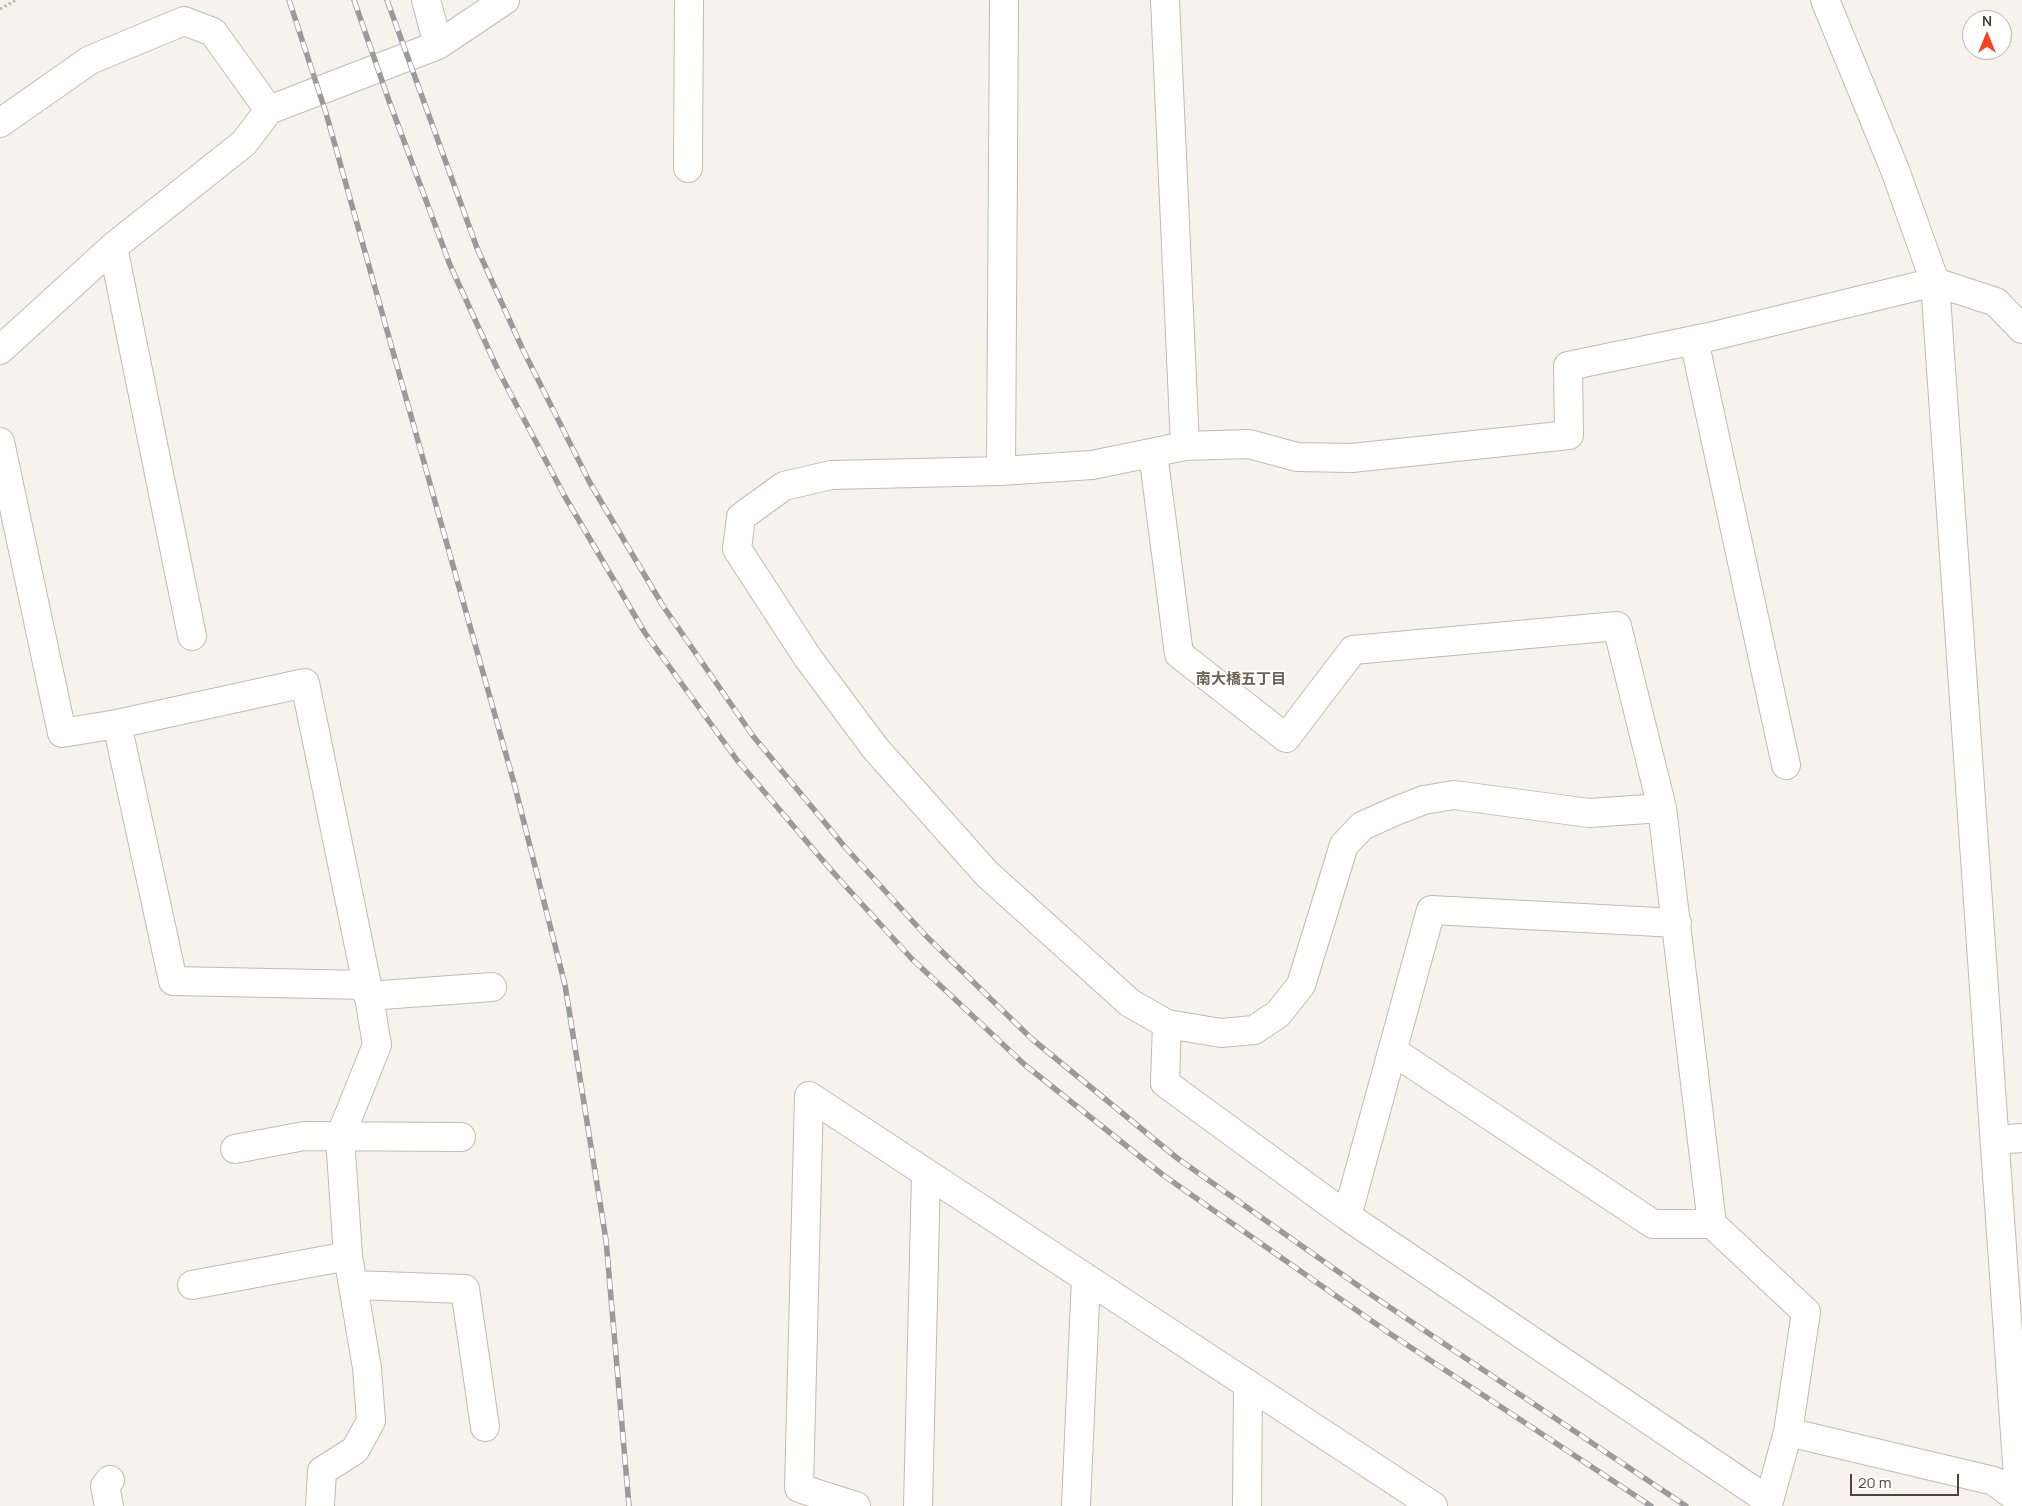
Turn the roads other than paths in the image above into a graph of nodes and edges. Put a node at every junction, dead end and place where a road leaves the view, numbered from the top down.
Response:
1 (426, 0) edge
2 (505, 0) edge
3 (689, 0) edge
4 (1004, 0) edge
5 (1165, 0) edge
6 (1825, 0) edge
7 (438, 45) junction
8 (269, 110) junction
9 (0, 123) edge
10 (688, 168) dead end
11 (113, 247) junction
12 (1935, 282) junction
13 (2022, 330) edge
14 (1694, 340) junction
15 (0, 350) edge
16 (0, 442) edge
17 (1186, 446) junction
18 (1153, 453) junction
19 (1001, 471) junction
20 (192, 636) dead end
21 (117, 724) junction
22 (1786, 765) dead end
23 (1662, 808) junction
24 (1677, 923) junction
25 (492, 987) dead end
26 (367, 990) junction
27 (1167, 1024) junction
28 (1392, 1051) junction
29 (340, 1137) junction
30 (461, 1137) dead end
31 (2022, 1138) edge
32 (1995, 1140) junction
33 (235, 1149) dead end
34 (926, 1175) junction
35 (1347, 1216) junction
36 (1712, 1224) junction
37 (348, 1256) junction
38 (1086, 1278) junction
39 (192, 1284) dead end
40 (354, 1285) junction
41 (1248, 1384) junction
42 (484, 1427) dead end
43 (1788, 1432) junction
44 (2021, 1503) edge
45 (320, 1506) edge
46 (856, 1506) edge
47 (918, 1506) edge
48 (1076, 1506) edge
49 (1247, 1506) edge
50 (1433, 1506) edge

1 - 7 street
2 - 7 street
3 - 10 street
4 - 19 street
5 - 17 street
6 - 12 street
7 - 8 street
8 - 9 street
8 - 11 street
11 - 15 street
11 - 20 street
12 - 13 street
12 - 14 street
12 - 32 street
14 - 17 street
14 - 22 street
16 - 21 street
17 - 18 street
18 - 19 street
18 - 23 street
19 - 27 street
21 - 26 street
21 - 26 street
23 - 24 street
23 - 27 street
24 - 28 street
24 - 36 street
25 - 26 street
26 - 29 street
27 - 35 street
28 - 35 street
28 - 36 street
29 - 30 street
29 - 33 street
29 - 37 street
31 - 32 street
32 - 44 street
34 - 38 street
34 - 46 street
34 - 47 street
35 - 43 street
36 - 43 street
37 - 39 street
37 - 40 street
38 - 41 street
38 - 48 street
40 - 42 street
40 - 45 street
41 - 49 street
41 - 50 street
43 - 44 street

